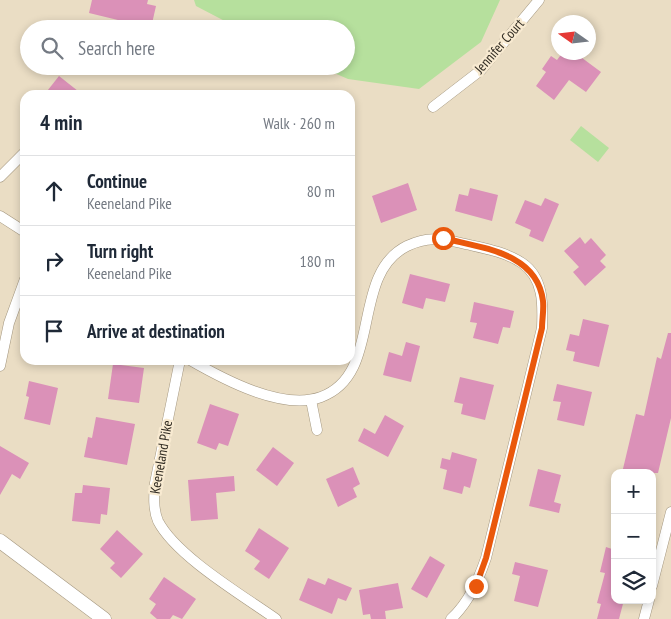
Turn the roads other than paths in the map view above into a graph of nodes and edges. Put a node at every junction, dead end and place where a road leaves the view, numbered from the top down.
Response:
1 (539, 0) edge
2 (433, 107) dead end
3 (20, 157) edge
4 (0, 177) edge
5 (0, 216) edge
6 (20, 229) edge
7 (20, 292) edge
8 (355, 363) edge
9 (179, 365) edge
10 (199, 365) edge
11 (354, 365) edge
12 (0, 366) edge
13 (311, 400) junction
14 (317, 430) dead end
15 (671, 512) edge
16 (0, 541) edge
17 (656, 570) edge
18 (648, 604) edge
19 (104, 619) edge
20 (276, 619) edge
21 (451, 619) edge
22 (644, 619) edge

1 - 2 street, Jennifer Court
3 - 4 street
5 - 6 street
7 - 12 street
8 - 21 street
9 - 20 street, Keeneland Pike
10 - 13 street
11 - 13 street
13 - 14 street
15 - 17 street
16 - 19 main road
18 - 22 street

